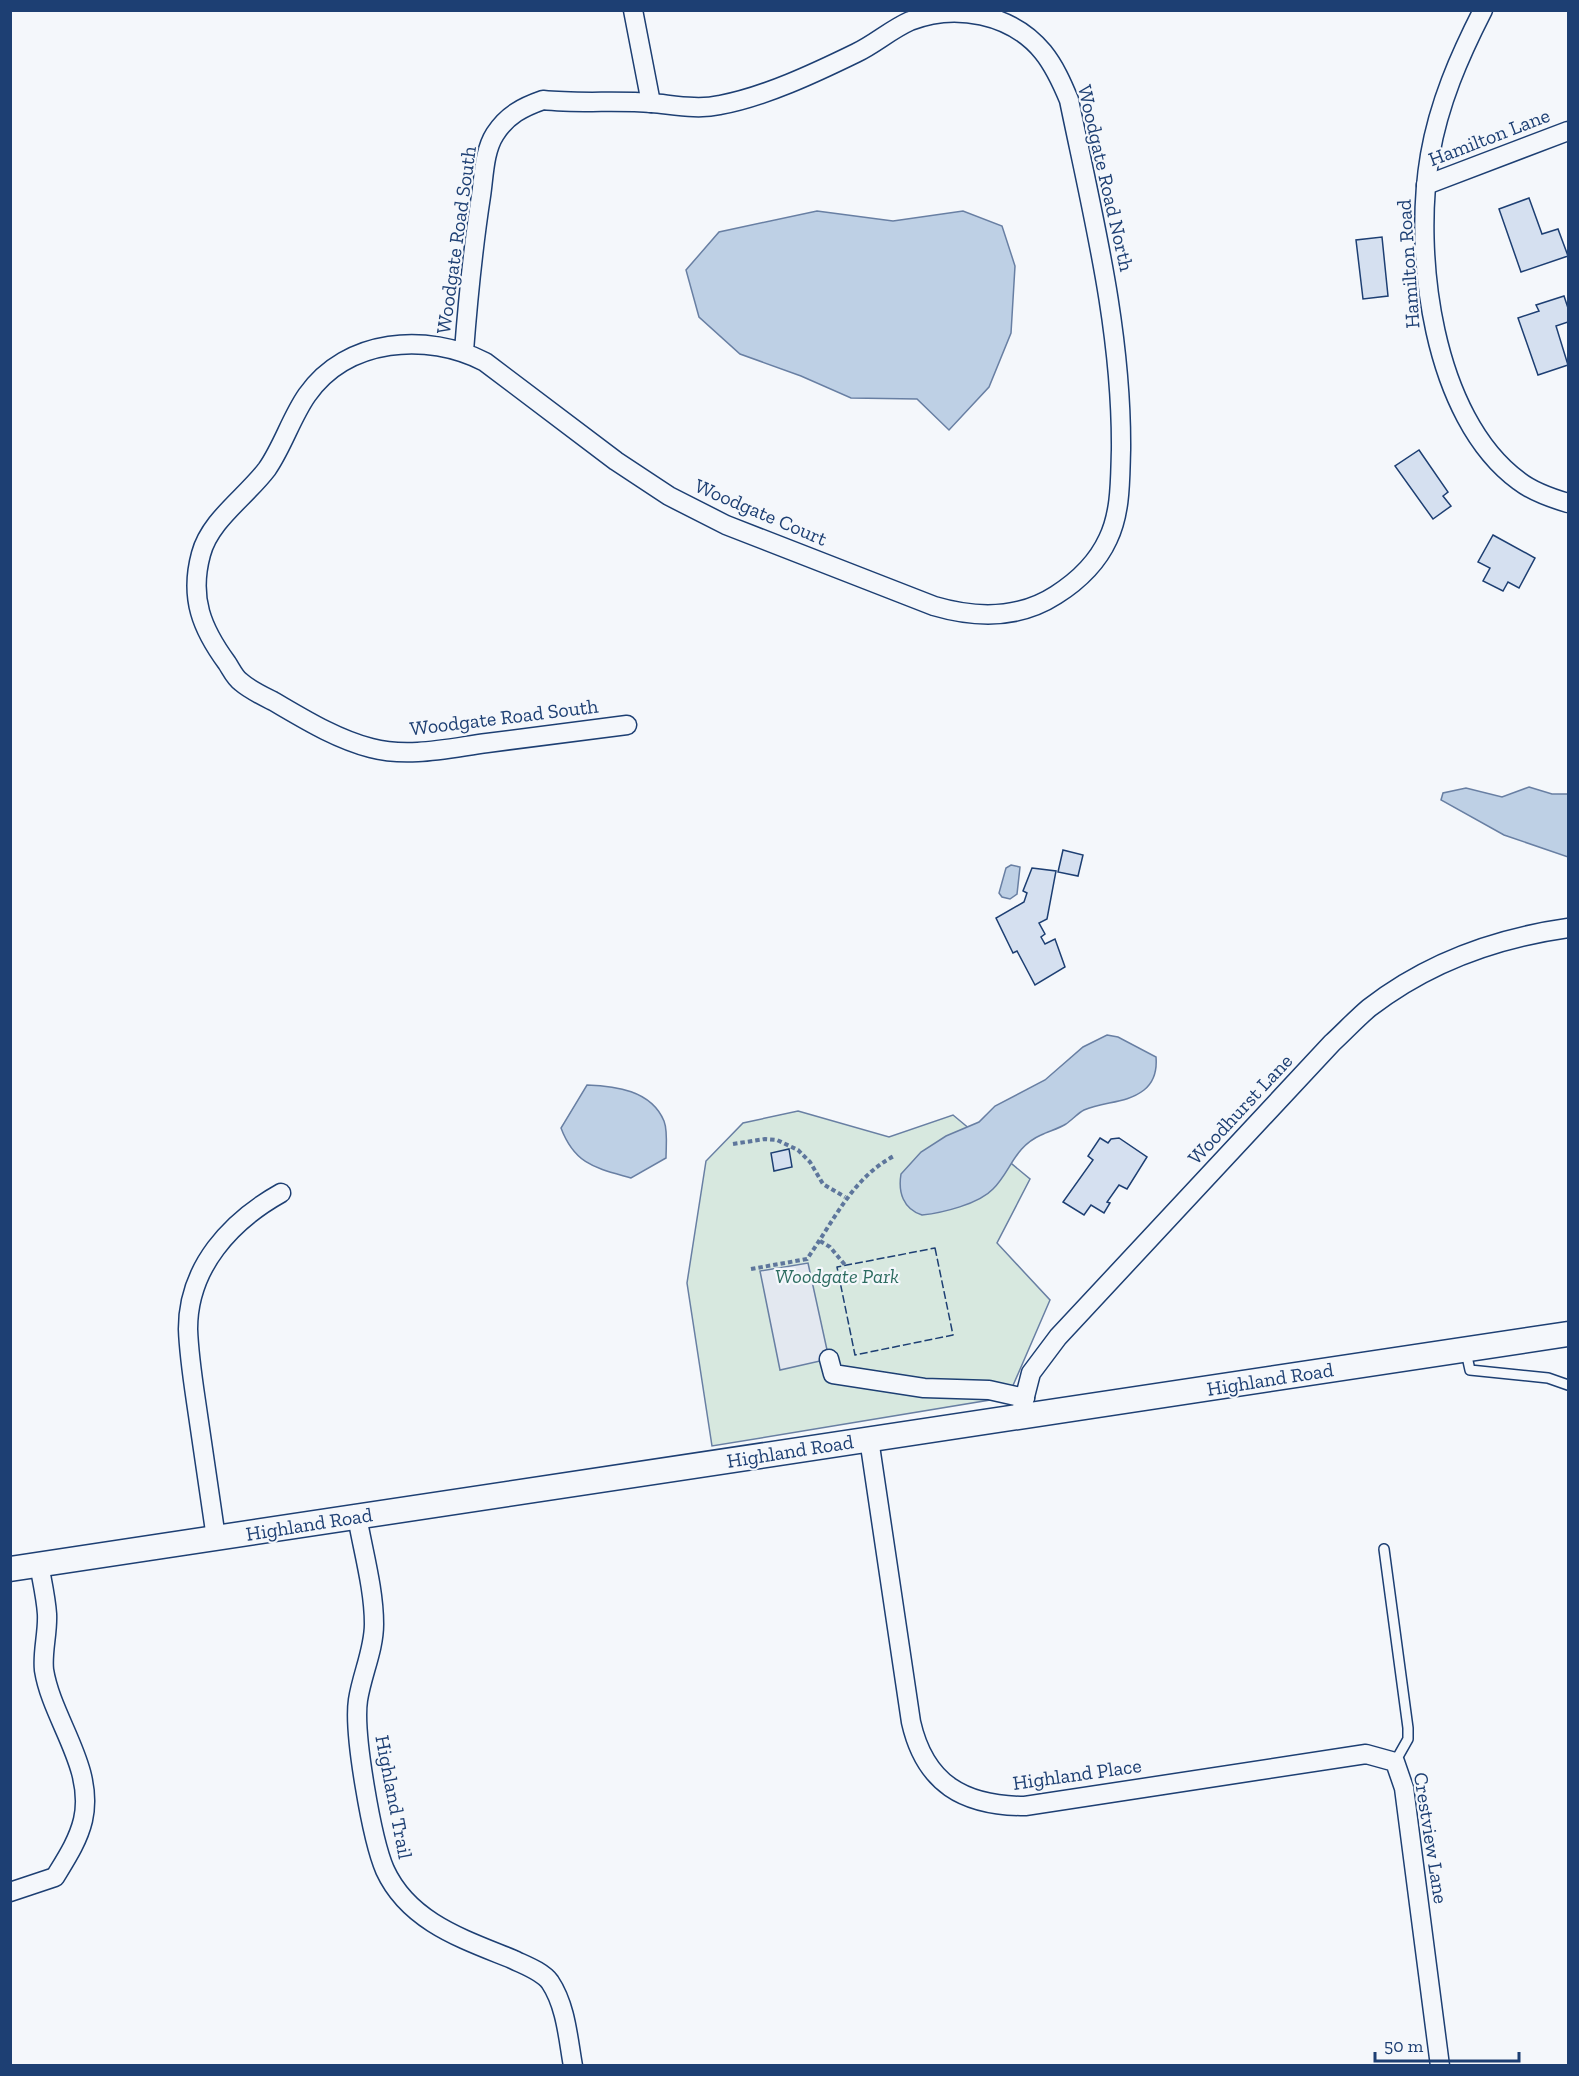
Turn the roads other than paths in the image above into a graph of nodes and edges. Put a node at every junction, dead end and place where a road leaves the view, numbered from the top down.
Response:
1 (633, 10) edge
2 (1483, 10) edge
3 (651, 103) junction
4 (1569, 131) edge
5 (1426, 185) junction
6 (464, 351) junction
7 (1569, 503) edge
8 (1073, 584) joint
9 (627, 724) dead end
10 (1569, 928) edge
11 (281, 1193) dead end
12 (1569, 1334) edge
13 (1465, 1349) junction
14 (829, 1359) dead end
15 (1569, 1385) edge
16 (1022, 1407) junction
17 (869, 1439) junction
18 (357, 1516) junction
19 (216, 1538) junction
20 (1384, 1549) dead end
21 (39, 1564) junction
22 (10, 1569) edge
23 (1395, 1762) junction
24 (10, 1892) edge
25 (573, 2066) edge
26 (1440, 2066) edge

1 - 3 street
2 - 5 street, Hamilton Road
3 - 6 street, Woodgate Road South
3 - 8 street, Woodgate Road North
4 - 5 street, Hamilton Lane
5 - 7 street, Hamilton Road
6 - 8 street, Woodgate Court
6 - 9 street, Woodgate Road South
10 - 16 street, Woodhurst Lane
11 - 19 street
12 - 13 street, Highland Road
13 - 15 lane
13 - 16 street, Highland Road
14 - 16 street
16 - 17 street, Highland Road
17 - 18 street, Highland Road
17 - 23 street, Highland Place
18 - 19 street, Highland Road
18 - 25 street, Highland Trail
19 - 21 street, Highland Road
20 - 23 lane, Crestview Lane
21 - 22 street, Highland Road
21 - 24 street
23 - 26 street, Crestview Lane

